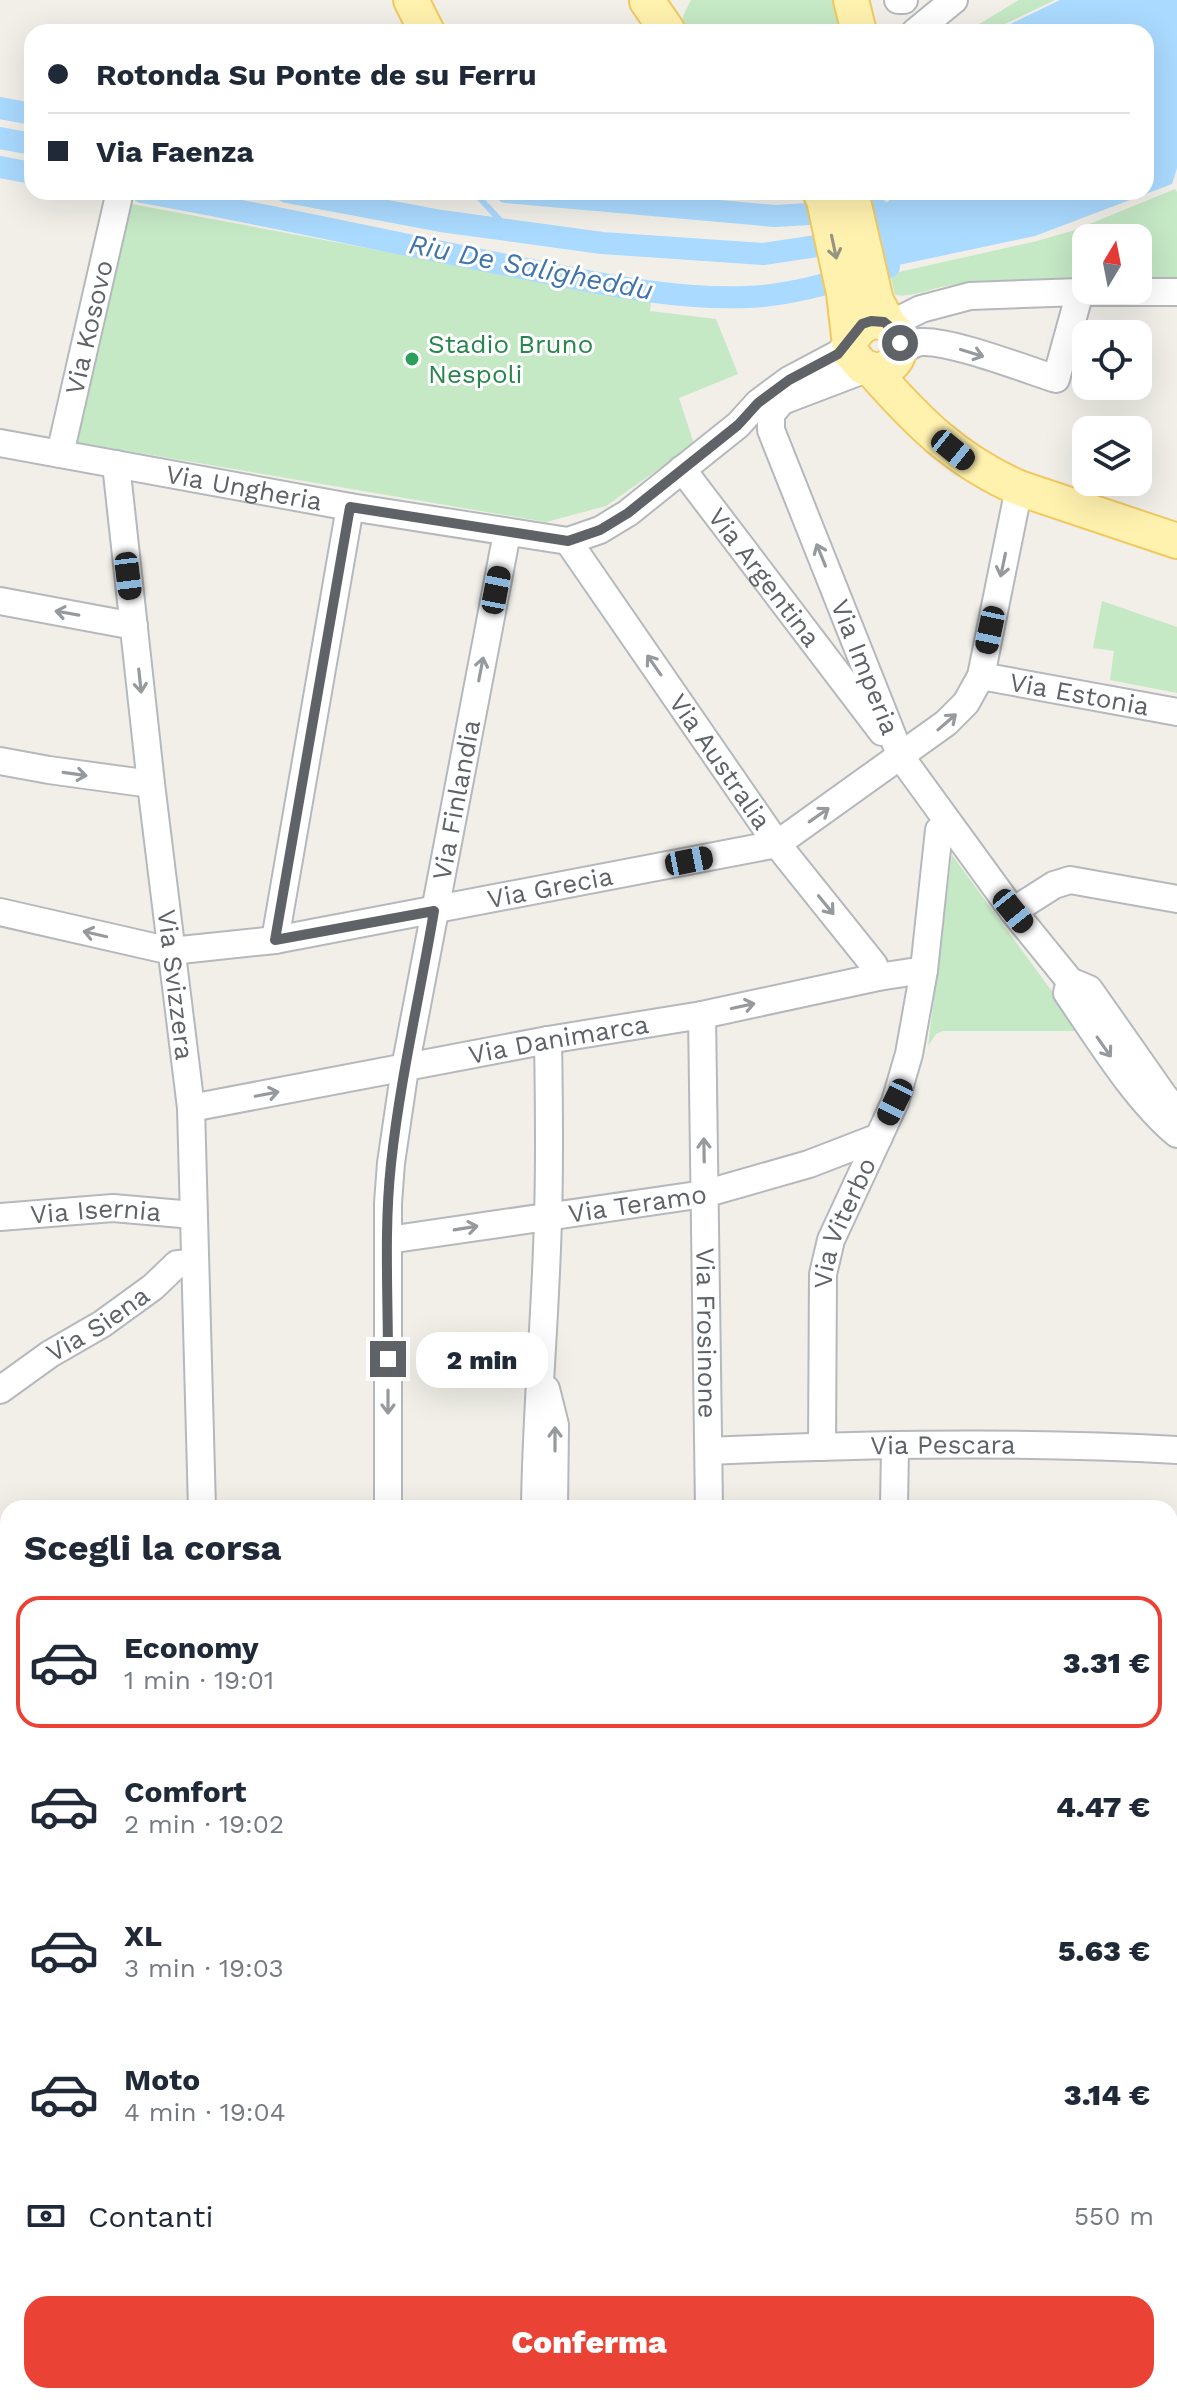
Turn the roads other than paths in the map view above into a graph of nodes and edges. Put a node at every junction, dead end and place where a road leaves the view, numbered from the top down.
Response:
1 (404, 0) edge
2 (411, 0) edge
3 (647, 0) edge
4 (851, 0) edge
5 (954, 0) edge
6 (410, 24) edge
7 (423, 24) edge
8 (664, 24) edge
9 (857, 24) edge
10 (925, 24) edge
11 (118, 200) dead end
12 (838, 200) edge
13 (1072, 292) edge
14 (1152, 292) edge
15 (1177, 292) edge
16 (1077, 304) edge
17 (875, 352) junction
18 (738, 425) junction
19 (771, 430) junction
20 (0, 443) edge
21 (60, 454) junction
22 (116, 464) junction
23 (682, 469) junction
24 (1019, 488) junction
25 (350, 507) junction
26 (507, 533) junction
27 (568, 541) junction
28 (1177, 541) edge
29 (0, 601) edge
30 (134, 626) junction
31 (981, 676) junction
32 (856, 678) junction
33 (1177, 712) edge
34 (901, 757) junction
35 (0, 761) edge
36 (151, 784) junction
37 (948, 823) junction
38 (777, 844) junction
39 (1177, 899) edge
40 (434, 911) junction
41 (1013, 911) junction
42 (0, 912) edge
43 (275, 940) junction
44 (171, 951) junction
45 (924, 970) junction
46 (878, 977) junction
47 (1070, 981) junction
48 (702, 1015) junction
49 (548, 1040) junction
50 (405, 1068) junction
51 (191, 1108) junction
52 (1177, 1111) edge
53 (1177, 1134) edge
54 (879, 1137) junction
55 (704, 1194) junction
56 (193, 1215) junction
57 (548, 1216) junction
58 (0, 1217) edge
59 (388, 1240) junction
60 (195, 1263) junction
61 (541, 1372) junction
62 (0, 1390) edge
63 (895, 1446) junction
64 (822, 1447) junction
65 (1177, 1450) edge
66 (709, 1451) junction
67 (202, 1500) edge
68 (388, 1500) edge
69 (535, 1500) edge
70 (554, 1500) edge
71 (709, 1500) edge
72 (894, 1500) edge

1 - 6 main road
2 - 7 main road
3 - 8 main road
4 - 9 main road
5 - 10 street
11 - 21 street, Via Kosovo
12 - 17 main road
13 - 17 street
14 - 15 street
17 -> 16 street
17 - 18 street, Via Ungheria
17 - 19 street
17 - 24 main road
18 - 19 street
18 - 23 street, Via Ungheria
32 -> 19 street, Via Imperia
20 - 21 street, Via Ungheria
21 - 22 street, Via Ungheria
22 - 25 street, Via Ungheria
22 - 30 street, Via Svizzera
23 - 27 street, Via Ungheria
23 - 32 street, Via Argentina
24 - 28 main road
24 -> 31 street
25 - 26 street, Via Ungheria
25 - 43 street
26 - 27 street, Via Ungheria
40 -> 26 street, Via Finlandia
38 -> 27 street, Via Australia
30 -> 29 street
30 -> 36 street, Via Svizzera
31 - 33 street, Via Estonia
34 -> 31 street, Via Grecia
32 - 34 street, Via Argentina
34 - 37 street, Via Imperia
38 -> 34 street, Via Grecia
35 -> 36 street
36 - 44 street, Via Svizzera
37 - 41 street, Via Imperia
37 - 45 street, Via Viterbo
38 - 40 street, Via Grecia
38 -> 46 street, Via Australia
39 - 41 street
40 - 43 street, Via Grecia
40 - 50 street, Via Finlandia
41 - 47 street, Via Imperia
44 -> 42 street, Via Grecia
43 - 44 street, Via Grecia
44 - 51 street, Via Svizzera
45 - 46 street, Via Danimarca
45 - 54 street, Via Viterbo
48 -> 46 street, Via Danimarca
47 - 52 street, Via Imperia
47 -> 53 street, Via Imperia
48 - 49 street, Via Danimarca
55 -> 48 street, Via Frosinone
49 - 50 street, Via Danimarca
49 - 57 street
51 -> 50 street, Via Danimarca
50 - 59 street, Via Finlandia
51 - 56 street, Via Svizzera
54 - 55 street, Via Teramo
54 - 64 street, Via Viterbo
55 - 57 street, Via Teramo
55 - 66 street, Via Frosinone
56 - 58 street, Via Isernia
56 - 60 street, Via Svizzera
59 -> 57 street, Via Teramo
57 - 61 street
59 -> 68 street, Via Finlandia
60 - 62 street, Via Siena
60 - 67 street, Via Svizzera
61 - 69 street
70 -> 61 street
63 - 64 street, Via Pescara
63 - 65 street, Via Pescara
63 - 72 street
64 - 66 street, Via Pescara
66 - 71 street, Via Frosinone

